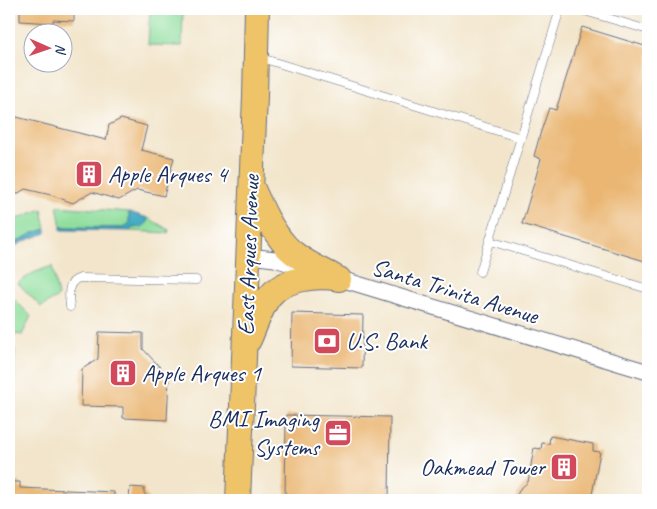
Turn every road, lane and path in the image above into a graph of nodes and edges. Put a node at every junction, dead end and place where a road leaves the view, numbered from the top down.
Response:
1 (257, 9) edge
2 (560, 9) edge
3 (578, 9) edge
4 (648, 30) edge
5 (256, 57) junction
6 (521, 138) junction
7 (251, 185) junction
8 (490, 241) junction
9 (248, 256) junction
10 (480, 272) dead end
11 (339, 278) junction
12 (196, 280) dead end
13 (648, 289) edge
14 (70, 307) dead end
15 (244, 351) junction
16 (648, 372) edge
17 (238, 500) edge

1 - 5 main road, East Arques Avenue
2 - 6 lane
3 - 4 lane
5 - 6 lane
5 - 7 main road, East Arques Avenue
6 - 8 lane
7 - 9 main road, East Arques Avenue
7 - 11 main road
8 - 10 lane
8 - 13 lane
9 - 11 street, Santa Trinita Avenue
9 - 15 main road, East Arques Avenue
11 - 15 main road
11 - 16 street, Santa Trinita Avenue
12 - 14 lane
15 - 17 main road, East Arques Avenue

